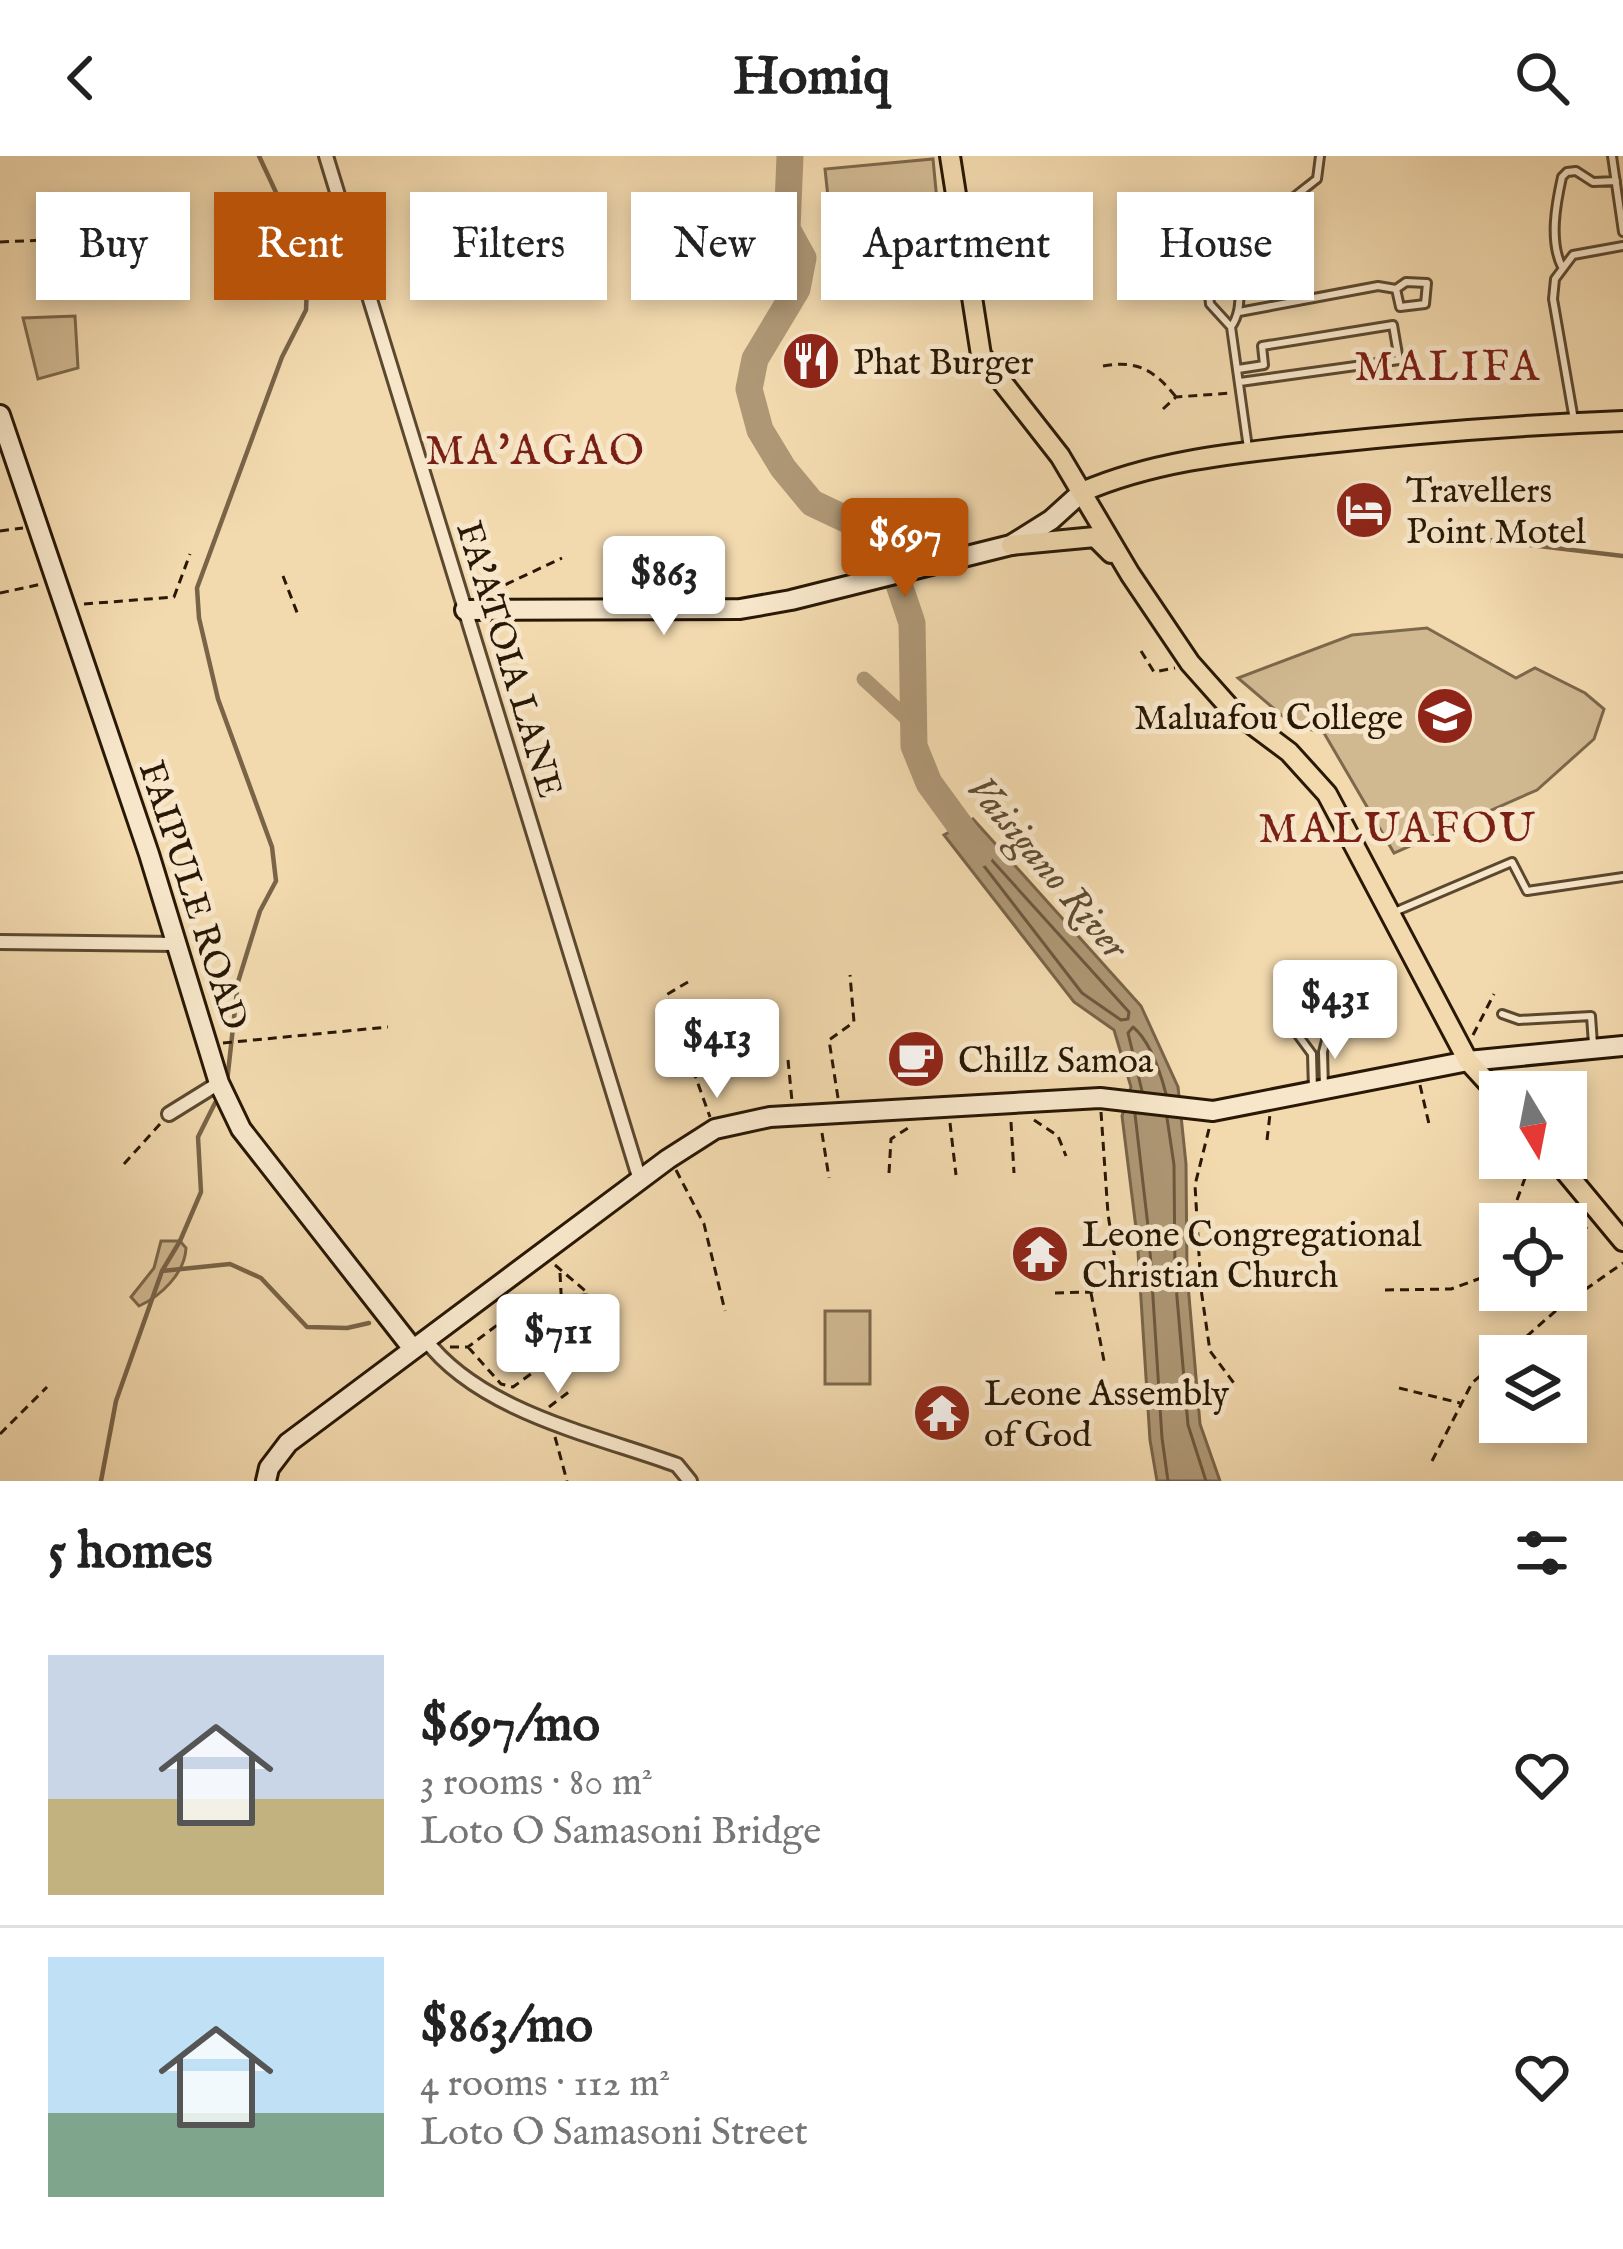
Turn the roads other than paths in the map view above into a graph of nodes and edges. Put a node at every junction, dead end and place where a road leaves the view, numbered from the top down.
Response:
1 (326, 156) edge
2 (950, 156) edge
3 (1320, 156) edge
4 (1612, 156) edge
5 (1616, 181) junction
6 (1301, 192) edge
7 (1623, 232) edge
8 (1623, 246) edge
9 (1562, 267) junction
10 (1396, 289) junction
11 (1210, 300) edge
12 (1240, 300) edge
13 (1239, 312) junction
14 (1231, 328) junction
15 (1238, 369) junction
16 (1240, 382) junction
17 (0, 416) edge
18 (1623, 421) edge
19 (1574, 423) junction
20 (1249, 452) junction
21 (1082, 492) junction
22 (1011, 545) junction
23 (1130, 574) junction
24 (465, 610) junction
25 (1623, 877) edge
26 (1391, 913) junction
27 (0, 942) edge
28 (176, 944) junction
29 (1502, 1014) dead end
30 (1623, 1046) edge
31 (1593, 1048) junction
32 (1468, 1061) junction
33 (1479, 1073) edge
34 (219, 1083) junction
35 (1319, 1093) junction
36 (169, 1114) road end
37 (1572, 1179) edge
38 (640, 1180) junction
39 (1623, 1241) edge
40 (422, 1345) junction
41 (266, 1481) edge
42 (690, 1481) edge

1 - 24 street, FA'ATOIA LANE
2 - 21 main road
3 - 6 lane
4 - 5 lane
5 - 7 lane
5 - 9 lane
8 - 9 lane
9 - 19 lane
10 - 10 lane
10 - 13 lane
11 - 14 lane
12 - 13 lane
13 - 14 lane
14 - 15 lane
15 - 16 lane
15 - 16 lane
16 - 20 lane
17 - 28 main road, FAIPULE ROAD
18 - 19 main road
19 - 20 main road
20 - 21 main road
21 - 22 main road
21 - 23 main road
22 - 23 main road
22 - 24 main road
23 - 26 main road
24 - 38 street, FA'ATOIA LANE
25 - 26 lane
26 - 32 main road
27 - 28 street
28 - 34 main road, FAIPULE ROAD
29 - 31 lane
30 - 31 main road
31 - 32 main road
32 - 33 main road
32 - 35 main road
34 - 36 street
34 - 40 main road, FAIPULE ROAD
35 - 35 lane
35 - 38 main road
37 - 39 main road
38 - 40 main road
40 - 41 main road
40 - 42 street

